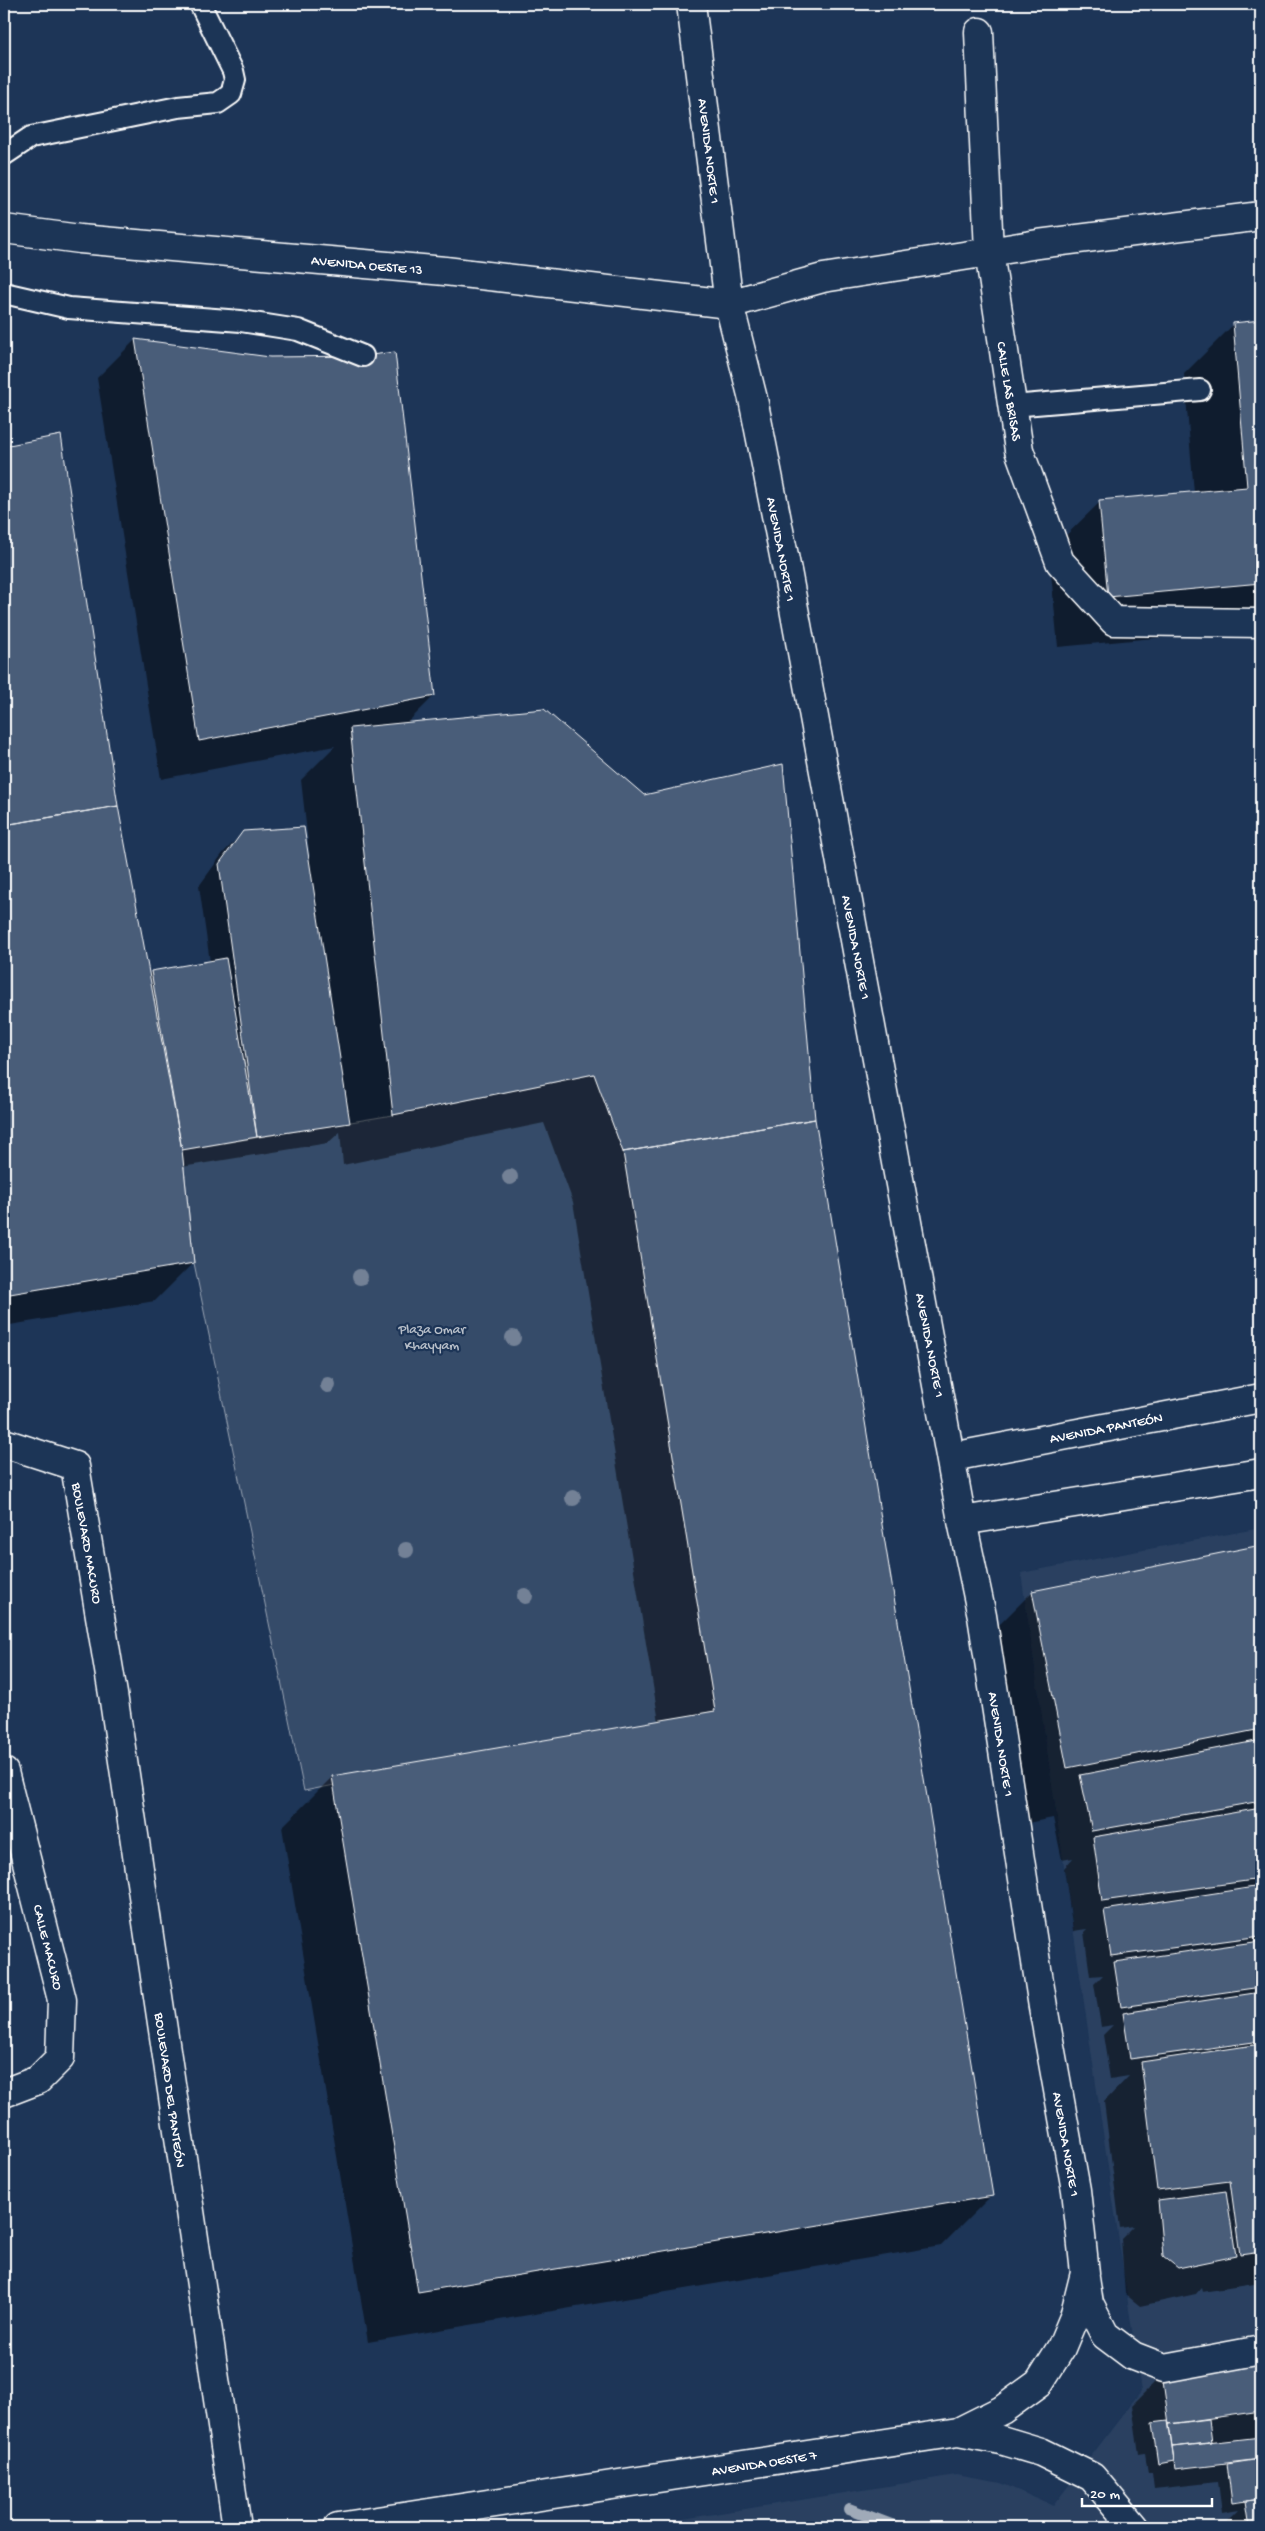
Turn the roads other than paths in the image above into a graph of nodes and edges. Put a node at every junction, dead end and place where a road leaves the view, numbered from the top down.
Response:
1 (200, 4) edge
2 (691, 4) edge
3 (979, 32) dead end
4 (4, 155) edge
5 (1261, 216) edge
6 (4, 229) edge
7 (989, 252) junction
8 (4, 293) edge
9 (729, 304) junction
10 (363, 356) dead end
11 (1200, 390) dead end
12 (1012, 406) junction
13 (1261, 623) edge
14 (1261, 1398) edge
15 (4, 1442) edge
16 (952, 1457) junction
17 (1261, 1473) edge
18 (962, 1521) junction
19 (114, 1694) joint
20 (4, 1772) edge
21 (4, 2093) edge
22 (1085, 2273) junction
23 (1261, 2350) edge
24 (958, 2432) junction
25 (237, 2527) edge
26 (338, 2527) edge
27 (1134, 2527) edge

1 - 4 lane
2 - 9 street, AVENIDA NORTE 1
3 - 7 street, CALLE LAS BRISAS
5 - 7 street
6 - 9 street, AVENIDA OESTE 13
7 - 9 street
7 - 12 street, CALLE LAS BRISAS
8 - 10 lane
9 - 16 street, AVENIDA NORTE 1
11 - 12 lane
12 - 13 street, CALLE LAS BRISAS
14 - 16 street, AVENIDA PANTEÓN
15 - 19 street, BOULEVARD MACURO
16 - 18 street, AVENIDA NORTE 1
17 - 18 street
18 - 22 street, AVENIDA NORTE 1
19 - 25 street, BOULEVARD DEL PANTEÓN
20 - 21 street, CALLE MACURO
22 - 23 street
22 - 24 street, AVENIDA NORTE 1
24 - 26 street, AVENIDA OESTE 7
24 - 27 street

